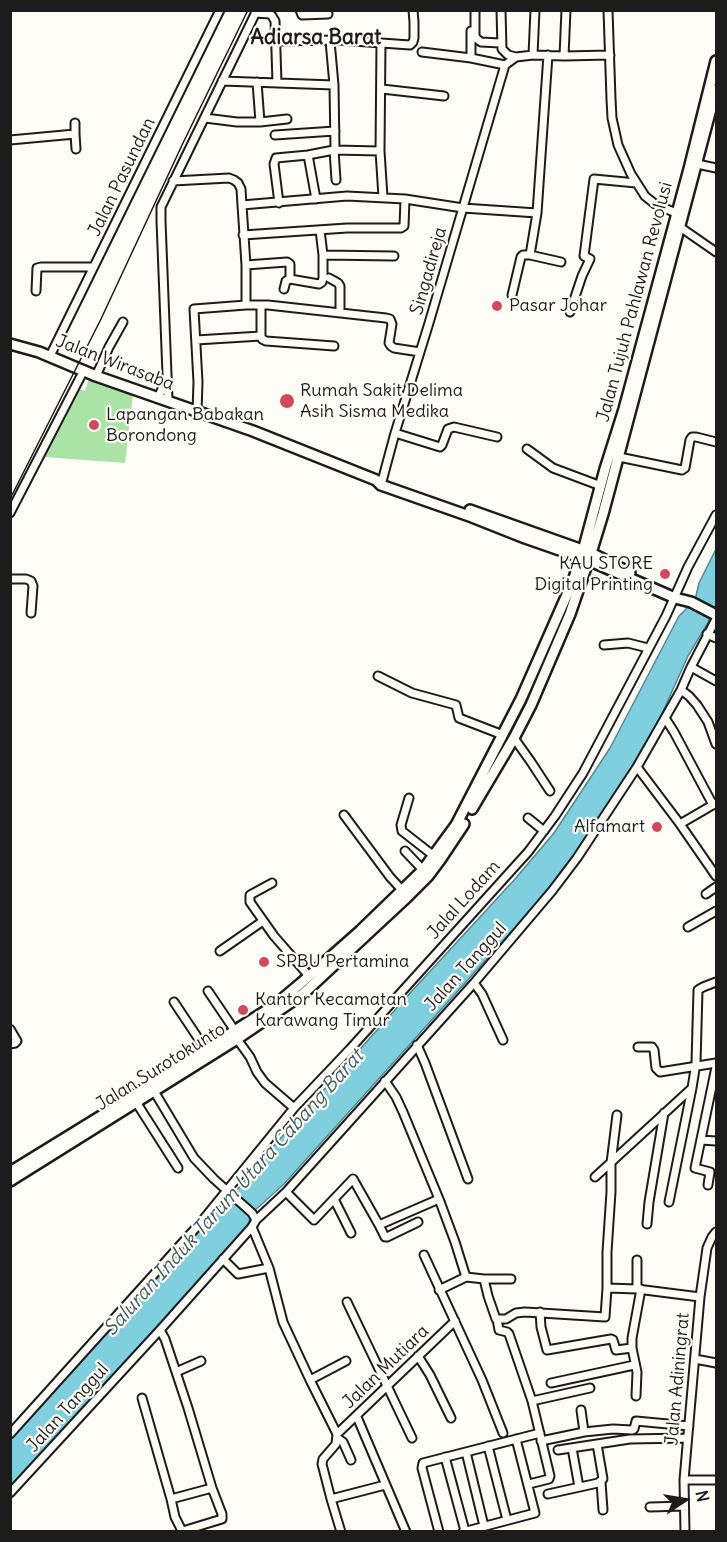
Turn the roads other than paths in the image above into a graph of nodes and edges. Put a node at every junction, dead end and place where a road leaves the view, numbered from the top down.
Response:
1 (219, 10) edge
2 (300, 10) edge
3 (413, 10) edge
4 (473, 10) edge
5 (501, 10) edge
6 (535, 10) edge
7 (566, 10) edge
8 (608, 10) edge
9 (256, 12) edge
10 (328, 14) dead end
11 (276, 41) junction
12 (330, 41) junction
13 (381, 43) junction
14 (500, 43) junction
15 (422, 52) dead end
16 (533, 54) junction
17 (548, 55) junction
18 (564, 56) junction
19 (610, 56) junction
20 (516, 57) junction
21 (471, 58) junction
22 (717, 62) edge
23 (505, 65) junction
24 (222, 81) junction
25 (257, 82) junction
26 (277, 83) junction
27 (334, 85) junction
28 (382, 89) junction
29 (717, 90) edge
30 (444, 96) dead end
31 (205, 118) junction
32 (287, 119) dead end
33 (260, 122) junction
34 (75, 123) dead end
35 (335, 131) junction
36 (75, 134) junction
37 (275, 135) dead end
38 (10, 140) edge
39 (76, 149) dead end
40 (334, 150) junction
41 (380, 151) junction
42 (308, 155) junction
43 (697, 164) junction
44 (717, 168) edge
45 (336, 180) dead end
46 (173, 181) junction
47 (636, 183) junction
48 (383, 197) junction
49 (316, 199) junction
50 (405, 199) junction
51 (279, 202) junction
52 (243, 205) junction
53 (463, 208) junction
54 (537, 213) junction
55 (676, 213) junction
56 (680, 227) junction
57 (320, 230) junction
58 (243, 235) junction
59 (717, 252) edge
60 (323, 255) junction
61 (530, 255) junction
62 (394, 256) dead end
63 (561, 262) dead end
64 (246, 266) junction
65 (93, 267) junction
66 (329, 278) dead end
67 (290, 279) junction
68 (284, 289) dead end
69 (36, 291) dead end
70 (512, 295) dead end
71 (246, 305) junction
72 (261, 305) junction
73 (570, 312) dead end
74 (340, 313) junction
75 (123, 322) dead end
76 (261, 336) junction
77 (196, 340) junction
78 (10, 344) edge
79 (334, 346) dead end
80 (420, 352) junction
81 (50, 356) junction
82 (84, 370) junction
83 (96, 376) junction
84 (167, 376) junction
85 (158, 398) junction
86 (168, 400) junction
87 (197, 412) junction
88 (395, 433) junction
89 (497, 437) dead end
90 (717, 442) edge
91 (527, 449) dead end
92 (619, 457) junction
93 (380, 481) junction
94 (601, 486) junction
95 (10, 513) edge
96 (717, 515) edge
97 (586, 556) junction
98 (10, 579) edge
99 (676, 595) junction
100 (31, 613) dead end
101 (716, 616) edge
102 (709, 631) junction
103 (717, 638) edge
104 (604, 645) dead end
105 (648, 648) junction
106 (691, 667) junction
107 (378, 676) dead end
108 (717, 681) edge
109 (681, 690) junction
110 (665, 718) junction
111 (503, 735) junction
112 (514, 738) junction
113 (717, 744) edge
114 (637, 767) junction
115 (550, 791) dead end
116 (409, 798) dead end
117 (715, 804) edge
118 (344, 815) dead end
119 (528, 818) dead end
120 (680, 824) junction
121 (544, 831) junction
122 (405, 851) dead end
123 (434, 856) junction
124 (423, 870) junction
125 (717, 876) edge
126 (272, 882) dead end
127 (717, 887) edge
128 (402, 890) junction
129 (706, 894) dead end
130 (717, 912) edge
131 (263, 921) junction
132 (688, 927) dead end
133 (220, 951) dead end
134 (336, 958) junction
135 (309, 976) junction
136 (717, 982) edge
137 (474, 983) junction
138 (208, 991) dead end
139 (174, 1002) dead end
140 (10, 1029) edge
141 (236, 1035) junction
142 (503, 1040) dead end
143 (224, 1043) junction
144 (10, 1044) edge
145 (417, 1045) junction
146 (638, 1047) dead end
147 (206, 1050) junction
148 (717, 1065) edge
149 (695, 1067) junction
150 (385, 1081) junction
151 (715, 1085) edge
152 (692, 1088) junction
153 (154, 1091) junction
154 (136, 1102) junction
155 (294, 1108) junction
156 (707, 1112) junction
157 (664, 1113) junction
158 (717, 1113) edge
159 (617, 1115) dead end
160 (701, 1140) junction
161 (717, 1141) edge
162 (611, 1163) junction
163 (177, 1168) dead end
164 (10, 1172) edge
165 (713, 1172) edge
166 (596, 1177) dead end
167 (468, 1179) dead end
168 (10, 1181) edge
169 (708, 1185) dead end
170 (230, 1192) junction
171 (286, 1192) junction
172 (334, 1199) junction
173 (440, 1199) junction
174 (669, 1202) dead end
175 (418, 1222) dead end
176 (254, 1224) junction
177 (647, 1224) dead end
178 (379, 1225) junction
179 (717, 1232) edge
180 (351, 1233) dead end
181 (424, 1255) dead end
182 (223, 1259) junction
183 (637, 1260) dead end
184 (269, 1268) junction
185 (466, 1277) junction
186 (484, 1279) junction
187 (511, 1279) dead end
188 (607, 1288) junction
189 (639, 1289) junction
190 (439, 1290) junction
191 (700, 1297) junction
192 (347, 1302) dead end
193 (540, 1312) junction
194 (497, 1319) junction
195 (455, 1322) junction
196 (160, 1329) junction
197 (632, 1348) junction
198 (418, 1356) junction
199 (695, 1359) junction
200 (201, 1361) dead end
201 (346, 1361) dead end
202 (717, 1363) edge
203 (634, 1365) junction
204 (176, 1372) junction
205 (310, 1380) junction
206 (551, 1383) dead end
207 (387, 1386) junction
208 (590, 1388) dead end
209 (636, 1396) dead end
210 (142, 1398) dead end
211 (532, 1401) junction
212 (581, 1410) dead end
213 (357, 1417) junction
214 (451, 1418) dead end
215 (689, 1426) junction
216 (584, 1432) junction
217 (503, 1433) dead end
218 (540, 1433) junction
219 (10, 1434) edge
220 (337, 1436) junction
221 (412, 1438) dead end
222 (687, 1438) junction
223 (516, 1439) junction
224 (541, 1441) junction
225 (597, 1444) junction
226 (488, 1446) junction
227 (572, 1448) junction
228 (558, 1450) dead end
229 (466, 1452) junction
230 (445, 1457) junction
231 (351, 1460) dead end
232 (684, 1480) junction
233 (717, 1480) edge
234 (552, 1482) dead end
235 (601, 1482) junction
236 (529, 1484) junction
237 (385, 1485) junction
238 (579, 1487) junction
239 (212, 1488) junction
240 (10, 1493) edge
241 (171, 1499) junction
242 (331, 1499) junction
243 (684, 1506) junction
244 (650, 1507) dead end
245 (603, 1510) dead end
246 (507, 1520) junction
247 (484, 1526) junction
248 (183, 1531) edge
249 (464, 1531) edge
250 (341, 1532) edge
251 (406, 1532) edge
252 (440, 1532) edge
253 (685, 1532) edge

1 - 65 street, Jalan Pasundan
2 - 10 street
3 - 13 street
4 - 14 street
4 - 21 street
5 - 14 street
6 - 16 street
7 - 18 street
8 - 19 street
9 - 11 street
9 - 24 street
11 - 12 street
11 - 26 street
12 - 13 street
12 - 27 street
13 - 28 street
14 - 20 street
15 - 21 street
16 - 17 street
16 - 20 street
17 - 18 street
17 - 54 street
18 - 19 street
19 - 47 street
20 - 23 street
21 - 23 street
22 - 55 main road, Jalan Tujuh Pahlawan Revolusi
23 - 53 street, Singadireja
24 - 25 street
24 - 31 street
25 - 26 street
25 - 33 street
26 - 27 street
27 - 35 street
28 - 30 street
28 - 41 street
29 - 43 main road, Jalan Tujuh Pahlawan Revolusi
31 - 33 street
31 - 46 street
32 - 33 street
34 - 36 street
35 - 37 street
35 - 40 street
36 - 38 street
36 - 39 street
40 - 41 street
40 - 42 street
40 - 45 street
41 - 48 street
42 - 49 street
42 - 51 street
43 - 44 street
43 - 56 main road, Jalan Tujuh Pahlawan Revolusi
46 - 52 street
46 - 84 street
47 - 55 street
47 - 73 street
48 - 49 street
48 - 50 street
49 - 51 street
50 - 53 street
50 - 57 street
51 - 52 street
52 - 58 street
53 - 54 street
53 - 80 street, Singadireja
54 - 61 street
55 - 94 main road, Jalan Tujuh Pahlawan Revolusi
56 - 59 street
56 - 92 main road, Jalan Tujuh Pahlawan Revolusi
57 - 58 street
57 - 60 street
58 - 64 street
60 - 62 street
60 - 67 street
61 - 63 street
61 - 70 street
64 - 67 street
64 - 71 street
65 - 69 street
65 - 81 street, Jalan Pasundan
66 - 74 street
67 - 68 street
71 - 72 street
71 - 77 street
72 - 74 street
72 - 76 street
74 - 80 street
75 - 83 street
76 - 77 street
76 - 79 street
77 - 87 street
78 - 81 main road, Jalan Wirasaba
80 - 88 street, Singadireja
81 - 82 main road, Jalan Wirasaba
82 - 83 main road, Jalan Wirasaba
82 - 95 street
83 - 85 main road, Jalan Wirasaba
84 - 85 street
84 - 86 street
85 - 86 main road, Jalan Wirasaba
86 - 87 main road, Jalan Wirasaba
87 - 93 main road, Jalan Wirasaba
88 - 89 street
88 - 93 street, Singadireja
90 - 92 street
91 - 94 street
92 - 97 main road, Jalan Tujuh Pahlawan Revolusi
93 - 97 main road, Jalan Wirasaba
94 - 97 main road, Jalan Tujuh Pahlawan Revolusi
96 - 99 street, Jalal Lodam
97 - 99 main road, Jalan Wirasaba
97 - 111 main road, Jalan Surotokunto
97 - 112 main road, Jalan Surotokunto
98 - 100 street
99 - 101 main road, Jalan Wirasaba
99 - 105 street, Jalal Lodam
101 - 102 street, Jalan Tanggul
102 - 103 street
102 - 106 street, Jalan Tanggul
104 - 105 street
105 - 121 street, Jalal Lodam
106 - 108 street
106 - 109 street, Jalan Tanggul
107 - 111 street
109 - 110 street, Jalan Tanggul
109 - 113 street
110 - 114 street, Jalan Tanggul
110 - 117 street
111 - 123 main road, Jalan Surotokunto
112 - 115 street
112 - 134 main road, Jalan Surotokunto
114 - 120 street
114 - 137 street, Jalan Tanggul
116 - 123 street
117 - 120 street
118 - 128 street
119 - 121 street
120 - 125 street
121 - 155 street, Jalal Lodam
122 - 124 street
123 - 124 main road, Jalan Surotokunto
124 - 128 main road, Jalan Surotokunto
126 - 131 street
127 - 129 street
128 - 134 main road, Jalan Surotokunto
130 - 132 street
131 - 133 street
131 - 135 street
134 - 135 main road, Jalan Surotokunto
134 - 141 main road, Jalan Surotokunto
135 - 141 main road, Jalan Surotokunto
136 - 149 street
137 - 142 street
137 - 145 street, Jalan Tanggul
138 - 141 street
139 - 147 street
140 - 144 street
141 - 143 main road, Jalan Surotokunto
141 - 155 street
143 - 147 main road, Jalan Surotokunto
143 - 153 main road, Jalan Surotokunto
145 - 150 street, Jalan Tanggul
145 - 167 street
146 - 149 street
147 - 164 main road, Jalan Surotokunto
148 - 149 street
148 - 151 street
149 - 152 street
150 - 171 street, Jalan Tanggul
150 - 173 street
151 - 156 street
152 - 157 street
152 - 174 street
153 - 154 main road, Jalan Surotokunto
153 - 170 street
154 - 163 street
154 - 168 main road, Jalan Surotokunto
155 - 170 street, Jalal Lodam
156 - 158 street
156 - 160 street
157 - 162 street
157 - 177 street
159 - 162 street
160 - 161 street
160 - 165 street
162 - 166 street
162 - 188 street
165 - 169 street
170 - 176 street
170 - 219 street, Jalal Lodam
171 - 172 street
171 - 176 street, Jalan Tanggul
172 - 178 street
172 - 180 street
173 - 178 street
173 - 185 street
175 - 178 street
176 - 182 street, Jalan Tanggul
176 - 184 street
179 - 191 street, Jalan Adiningrat
181 - 190 street
182 - 184 street
182 - 196 street, Jalan Tanggul
183 - 189 street
184 - 205 street
185 - 186 street
185 - 190 street
186 - 187 street
186 - 194 street
188 - 189 street
188 - 193 street
189 - 191 street
189 - 197 street
190 - 195 street
191 - 199 street, Jalan Adiningrat
192 - 207 street
193 - 194 street
193 - 197 street
194 - 211 street
195 - 198 street, Jalan Mutiara
195 - 217 street
196 - 204 street
196 - 240 street, Jalan Tanggul
197 - 203 street
198 - 207 street, Jalan Mutiara
198 - 214 street
199 - 202 street
199 - 215 street, Jalan Adiningrat
200 - 204 street
201 - 205 street
203 - 206 street
203 - 209 street
204 - 239 street
205 - 220 street
207 - 213 street, Jalan Mutiara
207 - 221 street
208 - 211 street
210 - 241 street
211 - 218 street
212 - 216 street
213 - 220 street, Jalan Mutiara
213 - 237 street
215 - 216 street
215 - 222 street, Jalan Adiningrat
216 - 224 street
218 - 223 street
218 - 224 street
220 - 231 street
220 - 242 street, Jalan Mutiara
222 - 225 street
222 - 232 street, Jalan Adiningrat
223 - 226 street
223 - 236 street
224 - 236 street
225 - 227 street
225 - 235 street
226 - 229 street
226 - 246 street
227 - 228 street
227 - 238 street
229 - 230 street
229 - 247 street
230 - 249 street
230 - 252 street
232 - 233 street
232 - 243 street, Jalan Adiningrat
234 - 238 street
235 - 238 street
235 - 245 street
236 - 246 street
237 - 242 street
237 - 251 street
239 - 241 street
239 - 248 street
241 - 248 street
242 - 250 street, Jalan Mutiara
243 - 244 street
243 - 253 street, Jalan Adiningrat
246 - 247 street
247 - 249 street

